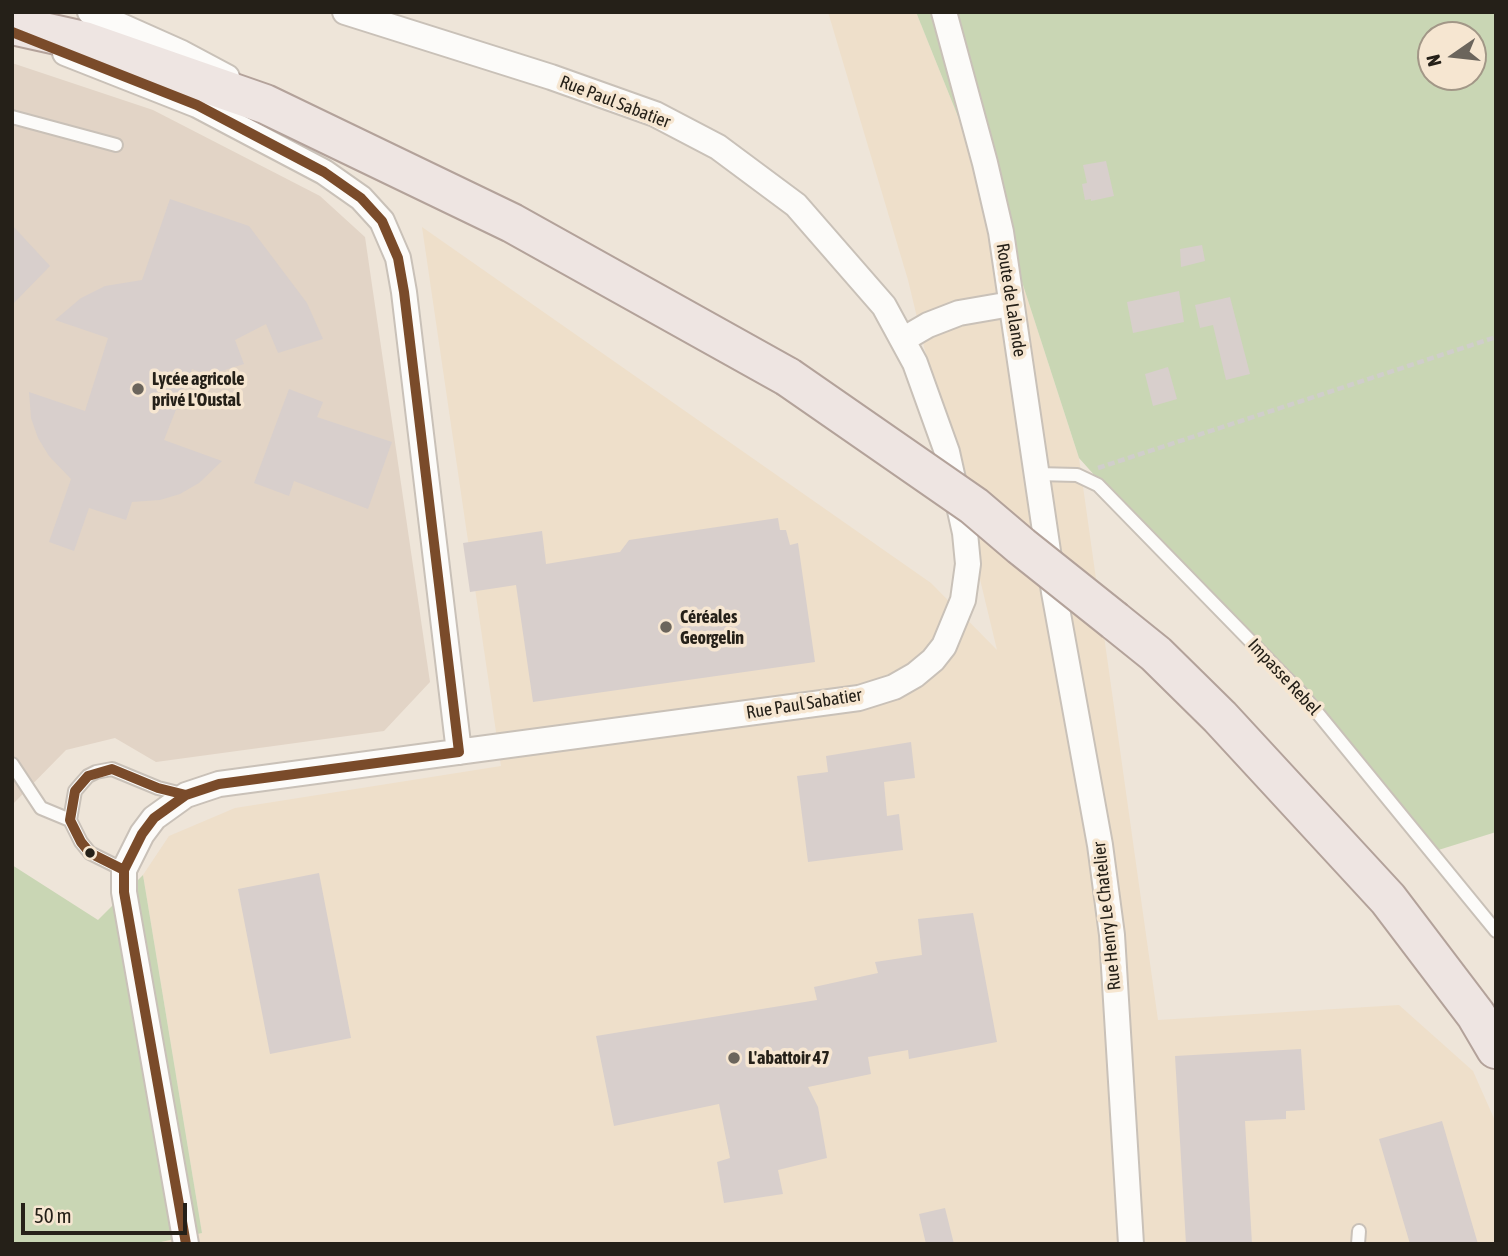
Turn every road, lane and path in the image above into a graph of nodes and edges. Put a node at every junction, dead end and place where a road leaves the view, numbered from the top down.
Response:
1 (90, 12) edge
2 (345, 12) edge
3 (944, 12) edge
4 (12, 24) edge
5 (12, 32) edge
6 (265, 104) junction
7 (12, 117) edge
8 (116, 145) dead end
9 (1011, 304) junction
10 (1496, 337) edge
11 (904, 339) junction
12 (1037, 474) junction
13 (1077, 475) junction
14 (1055, 592) joint
15 (459, 752) junction
16 (12, 764) edge
17 (186, 795) junction
18 (70, 820) junction
19 (124, 870) junction
20 (1496, 931) edge
21 (1496, 1049) edge
22 (186, 1244) edge
23 (1131, 1244) edge

1 - 6 street
2 - 11 street, Rue Paul Sabatier
3 - 9 street, Route de Lalande
4 - 6 main road
5 - 15 street
6 - 21 main road, bridge
7 - 8 lane
9 - 11 street
9 - 12 street, Route de Lalande
10 - 13 path
11 - 15 street, Rue Paul Sabatier
12 - 13 lane
12 - 14 street, Route de Lalande
13 - 20 lane, Impasse Rebel
14 - 23 street, Rue Henry Le Chatelier
15 - 17 street, Rue Paul Sabatier
16 - 18 lane
17 - 18 lane
17 - 19 street, Rue Paul Sabatier
18 - 19 lane
19 - 22 street

